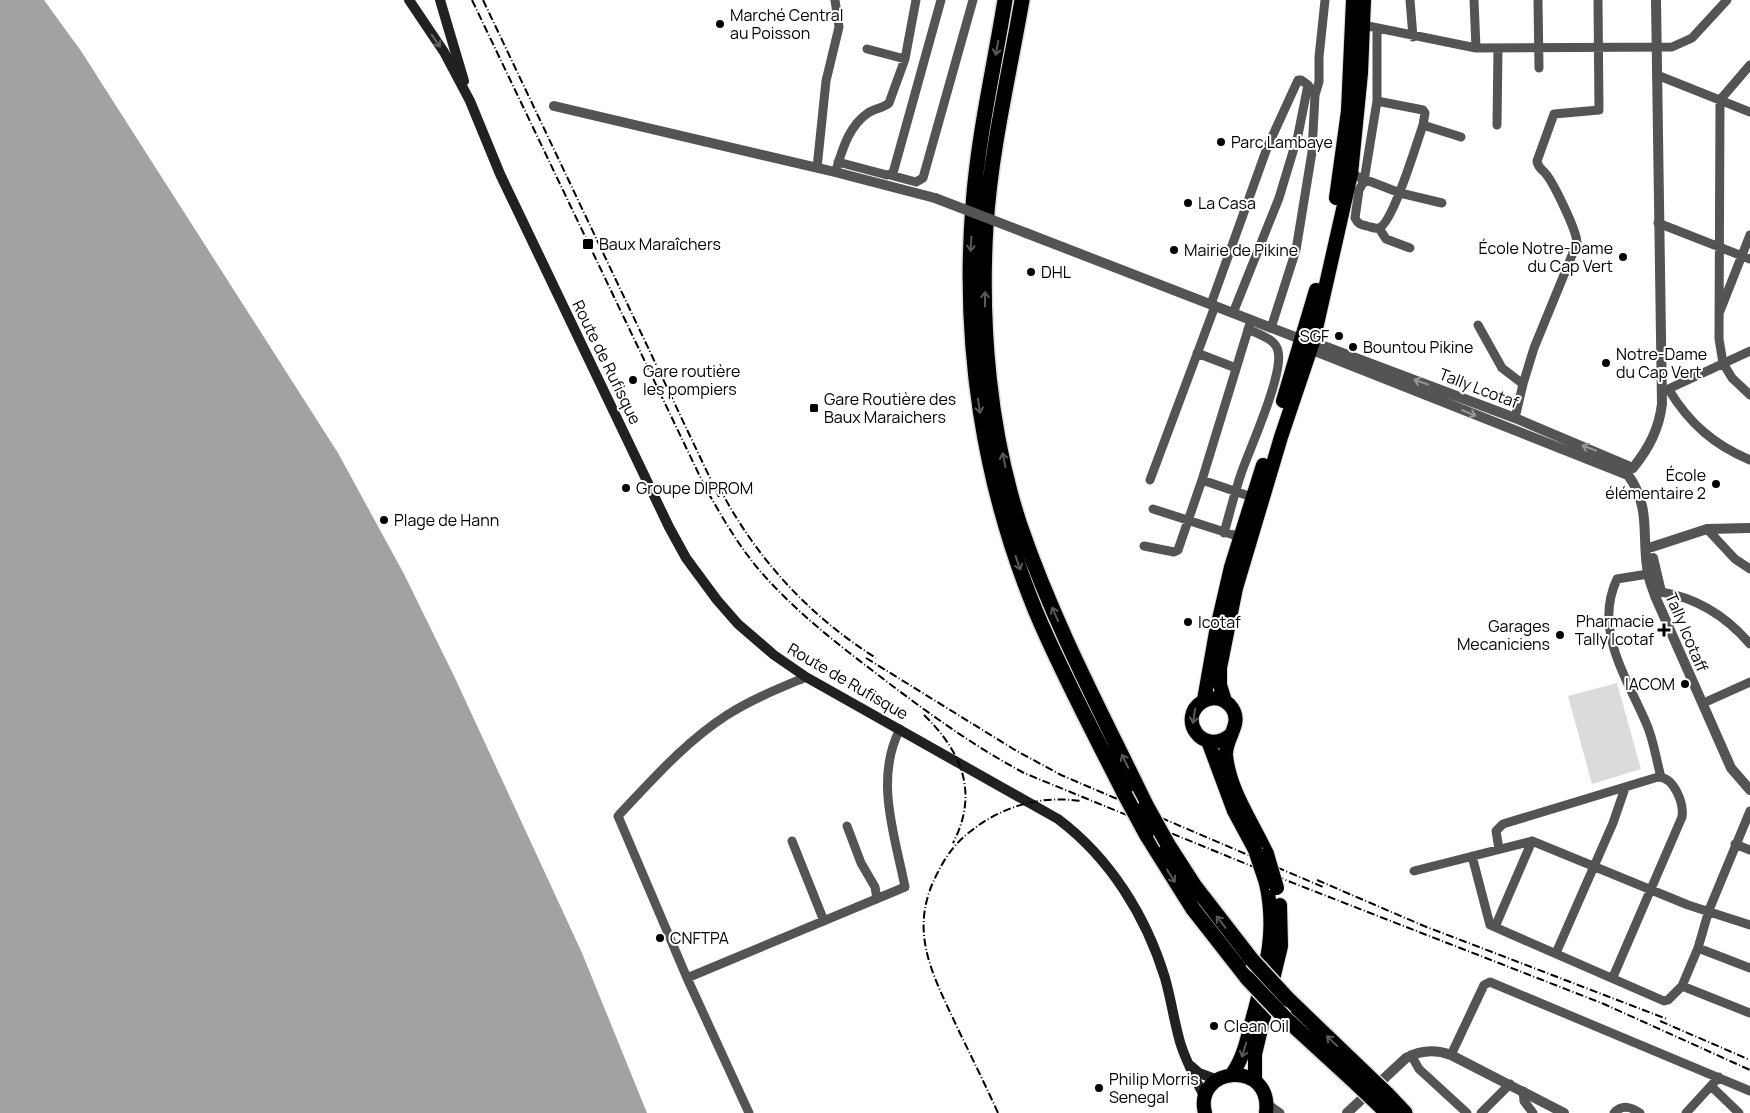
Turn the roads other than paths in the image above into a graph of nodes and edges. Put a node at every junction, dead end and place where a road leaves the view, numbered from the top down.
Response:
1 (409, 0) edge
2 (440, 0) edge
3 (835, 0) edge
4 (916, 0) edge
5 (941, 0) edge
6 (973, 0) edge
7 (1006, 0) edge
8 (1022, 0) edge
9 (1325, 0) edge
10 (1353, 0) edge
11 (1364, 0) edge
12 (1410, 0) edge
13 (1474, 0) edge
14 (1538, 0) edge
15 (1598, 0) edge
16 (1656, 0) edge
17 (1727, 0) edge
18 (1363, 26) junction
19 (1377, 29) junction
20 (1413, 37) junction
21 (1657, 47) junction
22 (1476, 48) junction
23 (1498, 48) junction
24 (1538, 48) junction
25 (1599, 48) junction
26 (867, 49) dead end
27 (905, 59) junction
28 (1750, 65) edge
29 (1539, 68) dead end
30 (1657, 75) junction
31 (1308, 85) junction
32 (1315, 95) junction
33 (1720, 100) junction
34 (470, 101) junction
35 (1377, 101) junction
36 (554, 106) dead end
37 (1750, 112) edge
38 (1423, 125) junction
39 (1497, 125) dead end
40 (1461, 137) dead end
41 (837, 167) junction
42 (817, 168) junction
43 (1351, 174) junction
44 (890, 175) junction
45 (1364, 181) junction
46 (1400, 193) junction
47 (1442, 203) dead end
48 (1658, 223) junction
49 (1380, 228) junction
50 (1750, 235) edge
51 (1719, 246) junction
52 (1410, 248) dead end
53 (1746, 257) edge
54 (1213, 305) junction
55 (1233, 313) junction
56 (1718, 316) junction
57 (1250, 324) junction
58 (1478, 325) dead end
59 (1271, 328) junction
60 (1309, 344) junction
61 (1750, 351) edge
62 (1197, 354) junction
63 (1723, 363) junction
64 (1236, 368) junction
65 (1522, 384) junction
66 (1665, 391) junction
67 (1750, 395) edge
68 (1515, 418) junction
69 (1750, 460) edge
70 (1631, 471) junction
71 (1150, 480) dead end
72 (1202, 480) junction
73 (1236, 491) junction
74 (1252, 496) junction
75 (1153, 509) dead end
76 (1190, 519) junction
77 (1750, 528) edge
78 (1707, 529) junction
79 (1224, 533) junction
80 (1240, 537) junction
81 (1144, 546) dead end
82 (1652, 547) junction
83 (1750, 569) edge
84 (1648, 574) junction
85 (1661, 592) junction
86 (1750, 644) edge
87 (806, 677) junction
88 (1750, 682) edge
89 (1204, 700) junction
90 (1225, 701) junction
91 (1708, 701) junction
92 (900, 729) junction
93 (1229, 736) junction
94 (1208, 741) junction
95 (1661, 776) junction
96 (1750, 783) edge
97 (1624, 788) junction
98 (1750, 790) edge
99 (1750, 811) edge
100 (847, 826) dead end
101 (792, 841) dead end
102 (1532, 841) junction
103 (1735, 844) junction
104 (1499, 849) junction
105 (1750, 850) edge
106 (1261, 852) junction
107 (1472, 856) junction
108 (1594, 867) junction
109 (1414, 872) dead end
110 (1272, 886) junction
111 (1651, 891) junction
112 (877, 899) junction
113 (1709, 910) junction
114 (824, 921) junction
115 (1750, 924) edge
116 (1495, 927) junction
117 (1698, 948) junction
118 (1556, 953) junction
119 (1750, 968) edge
120 (1613, 977) junction
121 (687, 978) junction
122 (1682, 986) junction
123 (1750, 1012) edge
124 (1411, 1055) junction
125 (1451, 1055) junction
126 (1188, 1064) junction
127 (1232, 1074) junction
128 (1719, 1077) junction
129 (1362, 1079) junction
130 (1218, 1080) junction
131 (1255, 1081) junction
132 (1510, 1084) junction
133 (1711, 1086) junction
134 (1750, 1090) edge
135 (1523, 1091) junction
136 (1205, 1098) junction
137 (1384, 1104) edge
138 (1266, 1108) edge
139 (749, 1113) edge
140 (1205, 1113) edge
141 (1280, 1113) edge
142 (1347, 1113) edge
143 (1405, 1113) edge
144 (1467, 1113) edge
145 (1482, 1113) edge
146 (1533, 1113) edge
147 (1564, 1113) edge
148 (1614, 1113) edge
149 (1640, 1113) edge
150 (1686, 1113) edge
151 (1739, 1113) edge

1 -> 34 main road, Route de Rufisque
2 - 34 main road, Route de Rufisque
3 - 42 street
4 - 27 street
5 - 44 street
6 - 44 street
7 -> 129 highway, bridge
129 -> 8 highway, bridge
9 - 32 street
10 - 60 highway
11 - 18 highway
12 - 20 street
13 - 22 street
14 - 24 street
15 - 25 street
16 - 21 street
17 - 21 street
18 - 19 street
18 - 43 highway
19 - 20 street
19 - 35 street
20 - 22 street
21 - 25 street
21 - 30 street
22 - 23 street
23 - 24 street
23 - 39 street
24 - 25 street
24 - 29 street
25 - 65 street
26 - 27 street
27 - 41 street
28 - 33 street
30 - 33 street
30 - 48 street
31 - 32 street
31 - 54 street
31 - 55 street
32 - 59 street
33 - 37 street
33 - 51 street
34 - 87 main road, Route de Rufisque
35 - 38 street
35 - 45 street
36 - 42 street
38 - 40 street
38 - 46 street
41 - 42 street
41 - 44 street
41 - 54 street, bridge
43 - 45 street
43 - 60 highway
45 - 46 street
45 - 49 street
46 - 47 street
46 - 49 street
48 - 51 street
48 - 66 street
49 - 52 street
50 - 53 street
51 - 53 street
51 - 56 street
53 - 56 street
54 - 55 street
54 - 62 street
55 - 57 street
56 - 63 street
57 - 59 street
57 - 64 street
57 - 73 street
58 - 65 street
59 - 60 street
68 -> 60 street, Tally Lcotaf
60 -> 70 street, Tally Lcotaf
60 - 74 highway
60 - 90 highway
61 - 63 street
62 - 64 street
62 - 71 street
63 - 66 street
63 - 67 street
64 - 72 street
65 - 68 street
66 - 69 street
66 - 70 street
70 -> 68 street, Tally Lcotaf
70 - 82 street, Tally Icotaff
70 - 84 street, Tally Icotaff
72 - 73 street
72 - 76 street
73 - 74 street
73 - 79 street
74 - 80 highway
75 - 76 street
76 - 79 street
76 - 81 street
77 - 78 street
78 - 82 street
78 - 83 street
79 - 80 street
80 - 89 highway
82 - 85 street, Tally Icotaff
84 - 95 street
84 - 98 street, Tally Icotaff
85 - 86 street
85 - 91 street, Tally Icotaff
87 - 92 main road, Route de Rufisque
87 - 121 street
88 - 91 street
89 - 90 highway
89 -> 94 highway
90 - 93 highway
91 - 96 street, Tally Icotaff
92 - 112 street
92 - 126 main road, Route de Rufisque
93 - 94 highway
93 - 106 highway
94 - 106 highway
95 - 97 street
95 - 111 street
97 - 104 street
97 - 108 street
99 - 103 street
100 - 112 street
101 - 114 street
102 - 104 street
102 - 108 street
102 - 116 street
103 - 105 street
103 - 113 street
104 - 107 street
106 - 110 highway, bridge
107 - 109 street
107 - 116 street
108 - 111 street
108 - 118 street
110 -> 127 highway
110 - 131 highway
111 - 113 street
111 - 120 street
112 - 114 street
113 - 115 street
113 - 117 street
114 - 121 street
116 - 118 street
117 - 119 street
117 - 122 street
118 - 120 street
120 - 122 street
121 - 139 street
122 - 123 street
124 - 125 street
124 - 142 street
124 - 144 street
125 - 128 street
125 - 132 street
126 - 130 main road
126 - 136 main road, Route de Rufisque
127 - 130 highway
127 - 131 highway
128 - 133 street
128 - 134 street
129 - 137 highway, bridge
130 - 136 highway
131 - 138 highway
132 - 135 street
132 - 145 street
133 - 150 street
133 - 151 street
135 - 146 street
135 - 147 street
136 - 140 highway
137 - 143 highway
138 - 141 street
148 - 149 street

